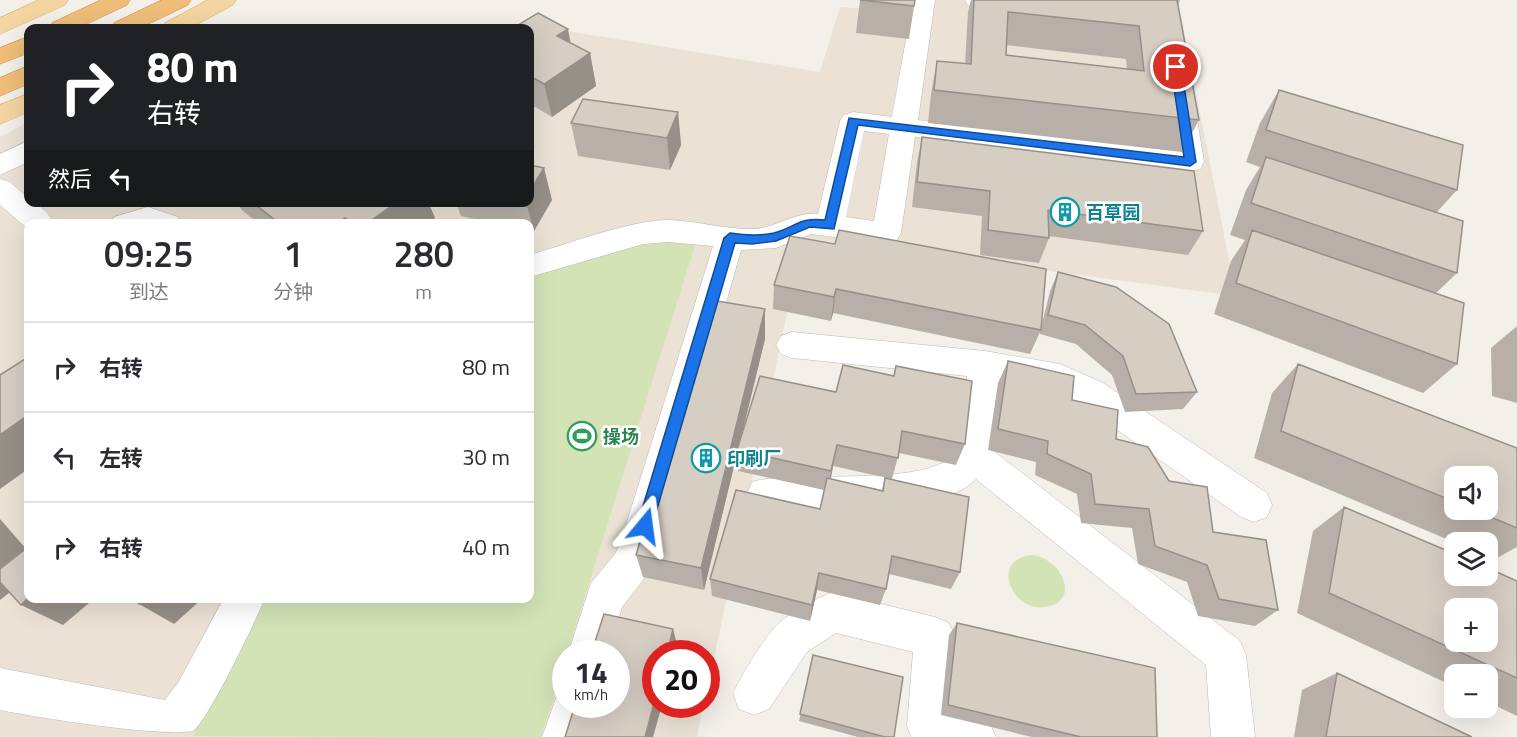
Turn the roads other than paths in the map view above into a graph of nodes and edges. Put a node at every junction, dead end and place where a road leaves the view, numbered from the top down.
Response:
1 (57, 0) edge
2 (119, 0) edge
3 (180, 0) edge
4 (198, 0) edge
5 (225, 0) edge
6 (924, 0) edge
7 (976, 0) edge
8 (68, 24) edge
9 (130, 24) edge
10 (176, 24) edge
11 (180, 24) edge
12 (0, 27) edge
13 (24, 46) edge
14 (0, 57) edge
15 (24, 76) edge
16 (0, 88) edge
17 (24, 104) edge
18 (0, 116) edge
19 (904, 127) junction
20 (24, 152) edge
21 (0, 166) edge
22 (0, 189) edge
23 (35, 219) edge
24 (830, 225) junction
25 (730, 238) junction
26 (534, 265) edge
27 (792, 345) dead end
28 (985, 364) junction
29 (973, 455) junction
30 (765, 494) edge
31 (1254, 505) dead end
32 (243, 603) edge
33 (592, 640) edge
34 (0, 688) edge
35 (754, 694) dead end
36 (570, 718) edge
37 (172, 729) edge
38 (564, 737) edge
39 (974, 737) edge
40 (1233, 737) edge

1 - 12 main road
2 - 8 highway
3 - 9 highway
4 - 10 highway
5 - 11 main road
6 - 19 street
7 - 19 street
13 - 14 highway
15 - 16 highway
17 - 18 main road
19 - 24 street
19 - 24 street
20 - 21 street
22 - 23 street
24 - 25 street
25 - 26 street
25 - 33 street
27 - 28 street
28 - 29 street
28 - 31 street
29 - 30 street
29 - 40 street
32 - 37 street
34 - 37 street
35 - 39 street
36 - 38 street

